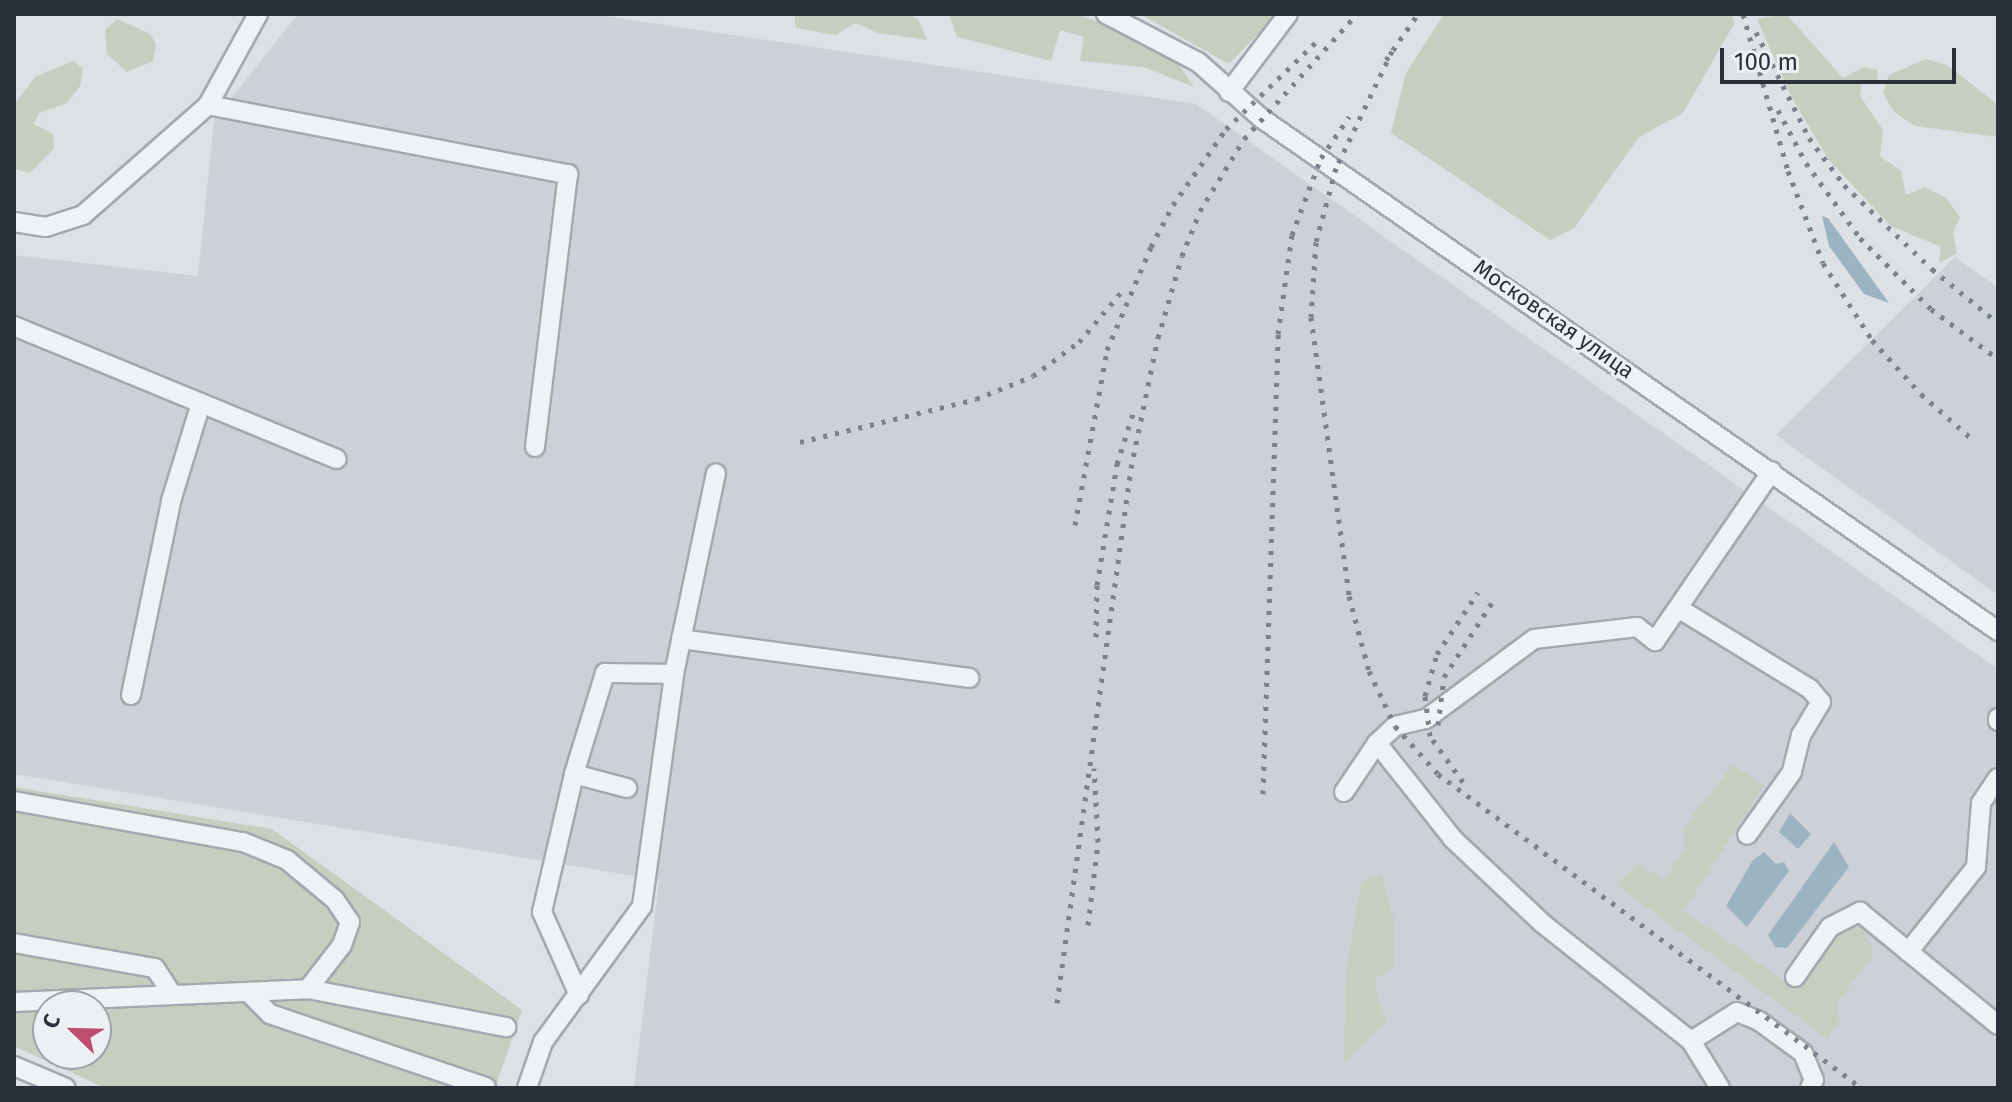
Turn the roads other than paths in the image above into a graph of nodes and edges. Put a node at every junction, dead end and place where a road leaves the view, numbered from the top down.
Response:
1 (258, 14) edge
2 (1106, 14) edge
3 (1288, 14) edge
4 (1229, 92) junction
5 (208, 105) junction
6 (14, 222) edge
7 (14, 326) edge
8 (200, 406) junction
9 (535, 447) dead end
10 (337, 459) dead end
11 (1772, 471) junction
12 (716, 473) dead end
13 (1678, 608) junction
14 (1998, 631) edge
15 (681, 639) junction
16 (674, 674) junction
17 (969, 678) dead end
18 (131, 695) dead end
19 (1377, 743) junction
20 (574, 774) junction
21 (1998, 778) edge
22 (627, 788) dead end
23 (1344, 792) dead end
24 (14, 801) edge
25 (1747, 835) dead end
26 (14, 943) edge
27 (1908, 952) junction
28 (1795, 977) dead end
29 (308, 989) junction
30 (171, 993) junction
31 (250, 994) junction
32 (579, 995) junction
33 (14, 1002) edge
34 (1998, 1025) edge
35 (506, 1027) dead end
36 (1691, 1041) junction
37 (14, 1066) edge
38 (486, 1087) edge
39 (66, 1088) edge
40 (527, 1088) edge
41 (1720, 1088) edge
42 (1810, 1088) edge

1 - 5 street
2 - 4 street, Московская улица
3 - 4 street
4 - 11 street, Московская улица
5 - 6 street
5 - 9 street
7 - 8 street
8 - 10 street
8 - 18 street
11 - 13 street
11 - 14 street, Московская улица
12 - 15 street
13 - 19 street
13 - 25 street
15 - 16 street
15 - 17 street
16 - 20 street
16 - 32 street
19 - 23 street
19 - 36 street
20 - 22 street
20 - 32 street
21 - 27 street
24 - 29 street
26 - 30 street
27 - 28 street
27 - 34 street
29 - 31 street
29 - 35 street
30 - 31 street
30 - 33 street
31 - 38 street
32 - 40 street
36 - 41 street
36 - 42 street
37 - 39 street

